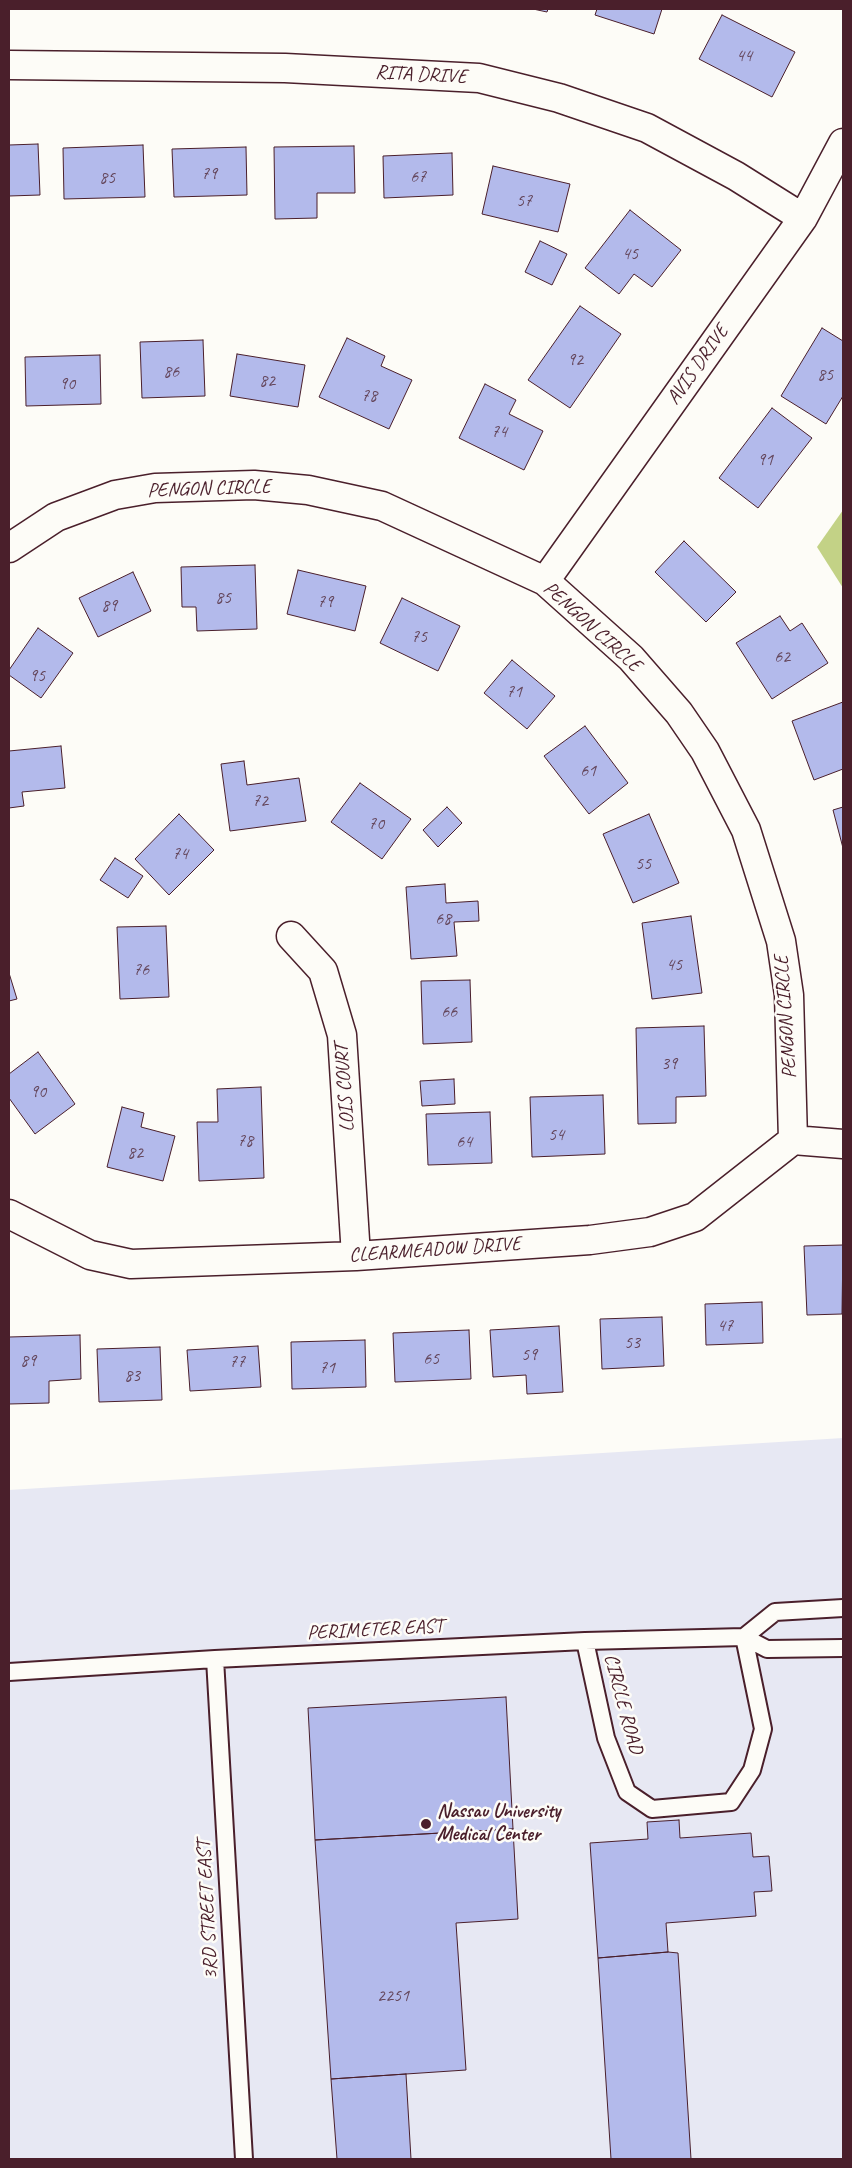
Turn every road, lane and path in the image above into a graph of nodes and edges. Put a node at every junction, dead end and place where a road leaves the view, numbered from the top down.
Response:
1 (9, 65) edge
2 (843, 143) edge
3 (803, 218) junction
4 (9, 548) edge
5 (545, 581) junction
6 (291, 936) dead end
7 (793, 1140) junction
8 (843, 1144) edge
9 (9, 1214) edge
10 (356, 1256) junction
11 (843, 1608) edge
12 (744, 1637) junction
13 (585, 1641) junction
14 (843, 1648) edge
15 (215, 1659) junction
16 (9, 1672) edge
17 (244, 2159) edge

1 - 3 street, RITA DRIVE
2 - 3 street, AVIS DRIVE
3 - 5 street, AVIS DRIVE
4 - 5 street, PENGON CIRCLE
5 - 7 street, PENGON CIRCLE
6 - 10 street, LOIS COURT
7 - 8 street
7 - 10 street, CLEARMEADOW DRIVE
9 - 10 street, CLEARMEADOW DRIVE
11 - 12 lane
12 - 13 lane, PERIMETER EAST
12 - 13 lane, CIRCLE ROAD
12 - 14 lane, PERIMETER EAST
13 - 15 lane, PERIMETER EAST
15 - 16 lane, PERIMETER EAST
15 - 17 lane, 3RD STREET EAST

